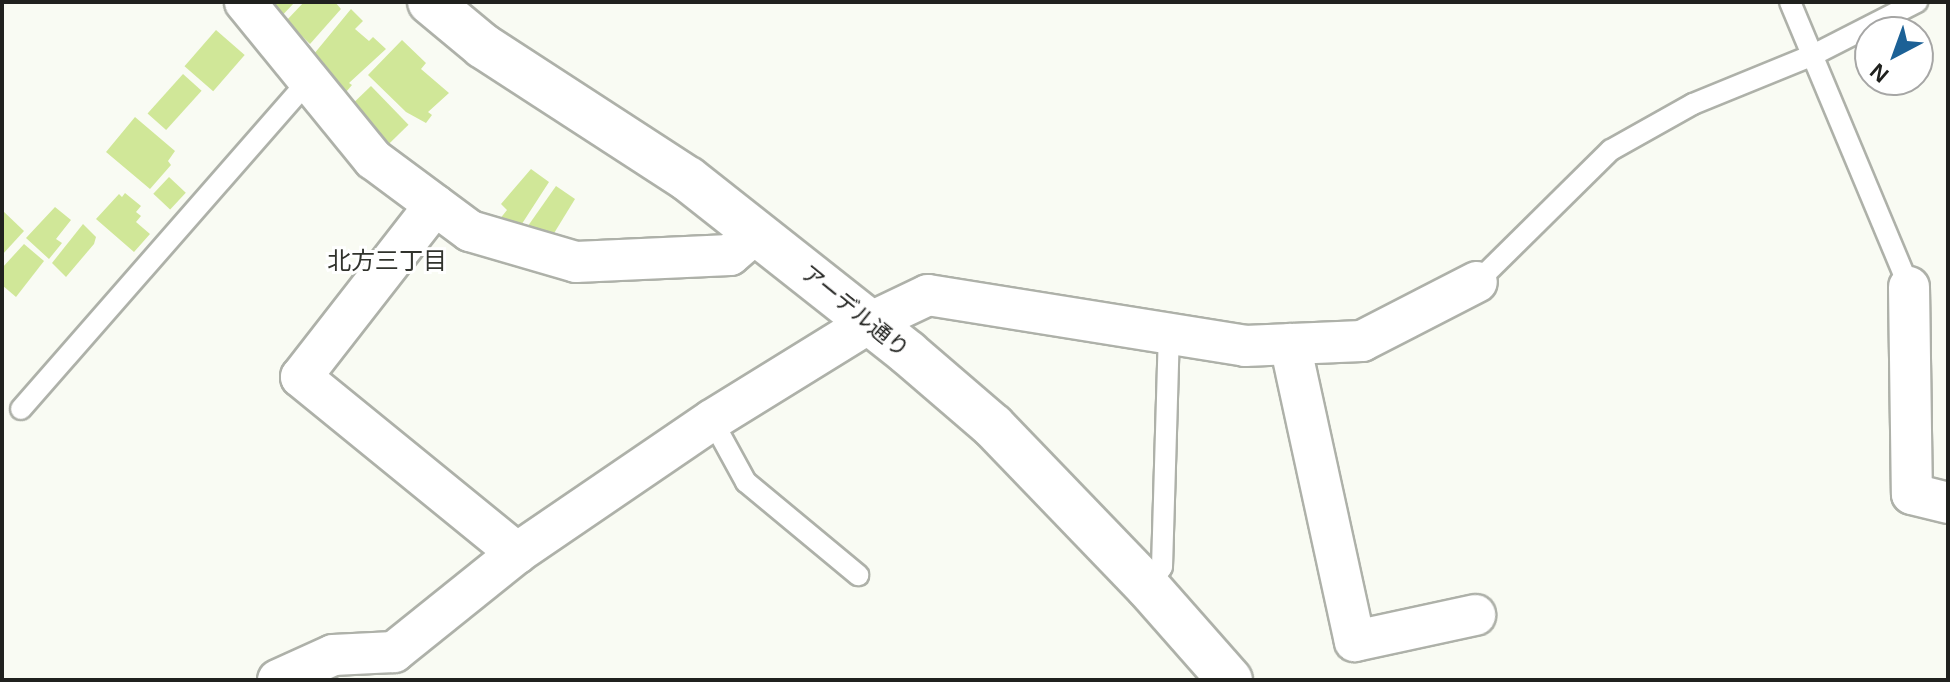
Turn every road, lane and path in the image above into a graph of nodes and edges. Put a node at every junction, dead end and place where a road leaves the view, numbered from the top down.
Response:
1 (245, 2) edge
2 (430, 2) edge
3 (1790, 2) edge
4 (1917, 2) edge
5 (1813, 55) junction
6 (308, 81) junction
7 (435, 205) junction
8 (756, 232) junction
9 (1477, 282) joint
10 (1909, 287) joint
11 (869, 323) junction
12 (1169, 335) junction
13 (1290, 344) junction
14 (21, 409) dead end
15 (712, 420) junction
16 (1948, 503) edge
17 (517, 553) junction
18 (858, 575) dead end
19 (1148, 587) junction
20 (1475, 615) dead end
21 (278, 680) edge
22 (1230, 680) edge

1 - 6 street
2 - 8 street, アーデル通り
3 - 5 lane
4 - 5 lane
5 - 9 lane
5 - 10 lane
6 - 7 street
6 - 14 lane
7 - 8 street
7 - 17 street
8 - 11 street, アーデル通り
9 - 13 street
10 - 16 street
11 - 12 street
11 - 15 street
11 - 19 street, アーデル通り
12 - 13 street
12 - 19 lane
13 - 20 street
15 - 17 street
15 - 18 lane
17 - 21 street
19 - 22 street, アーデル通り

